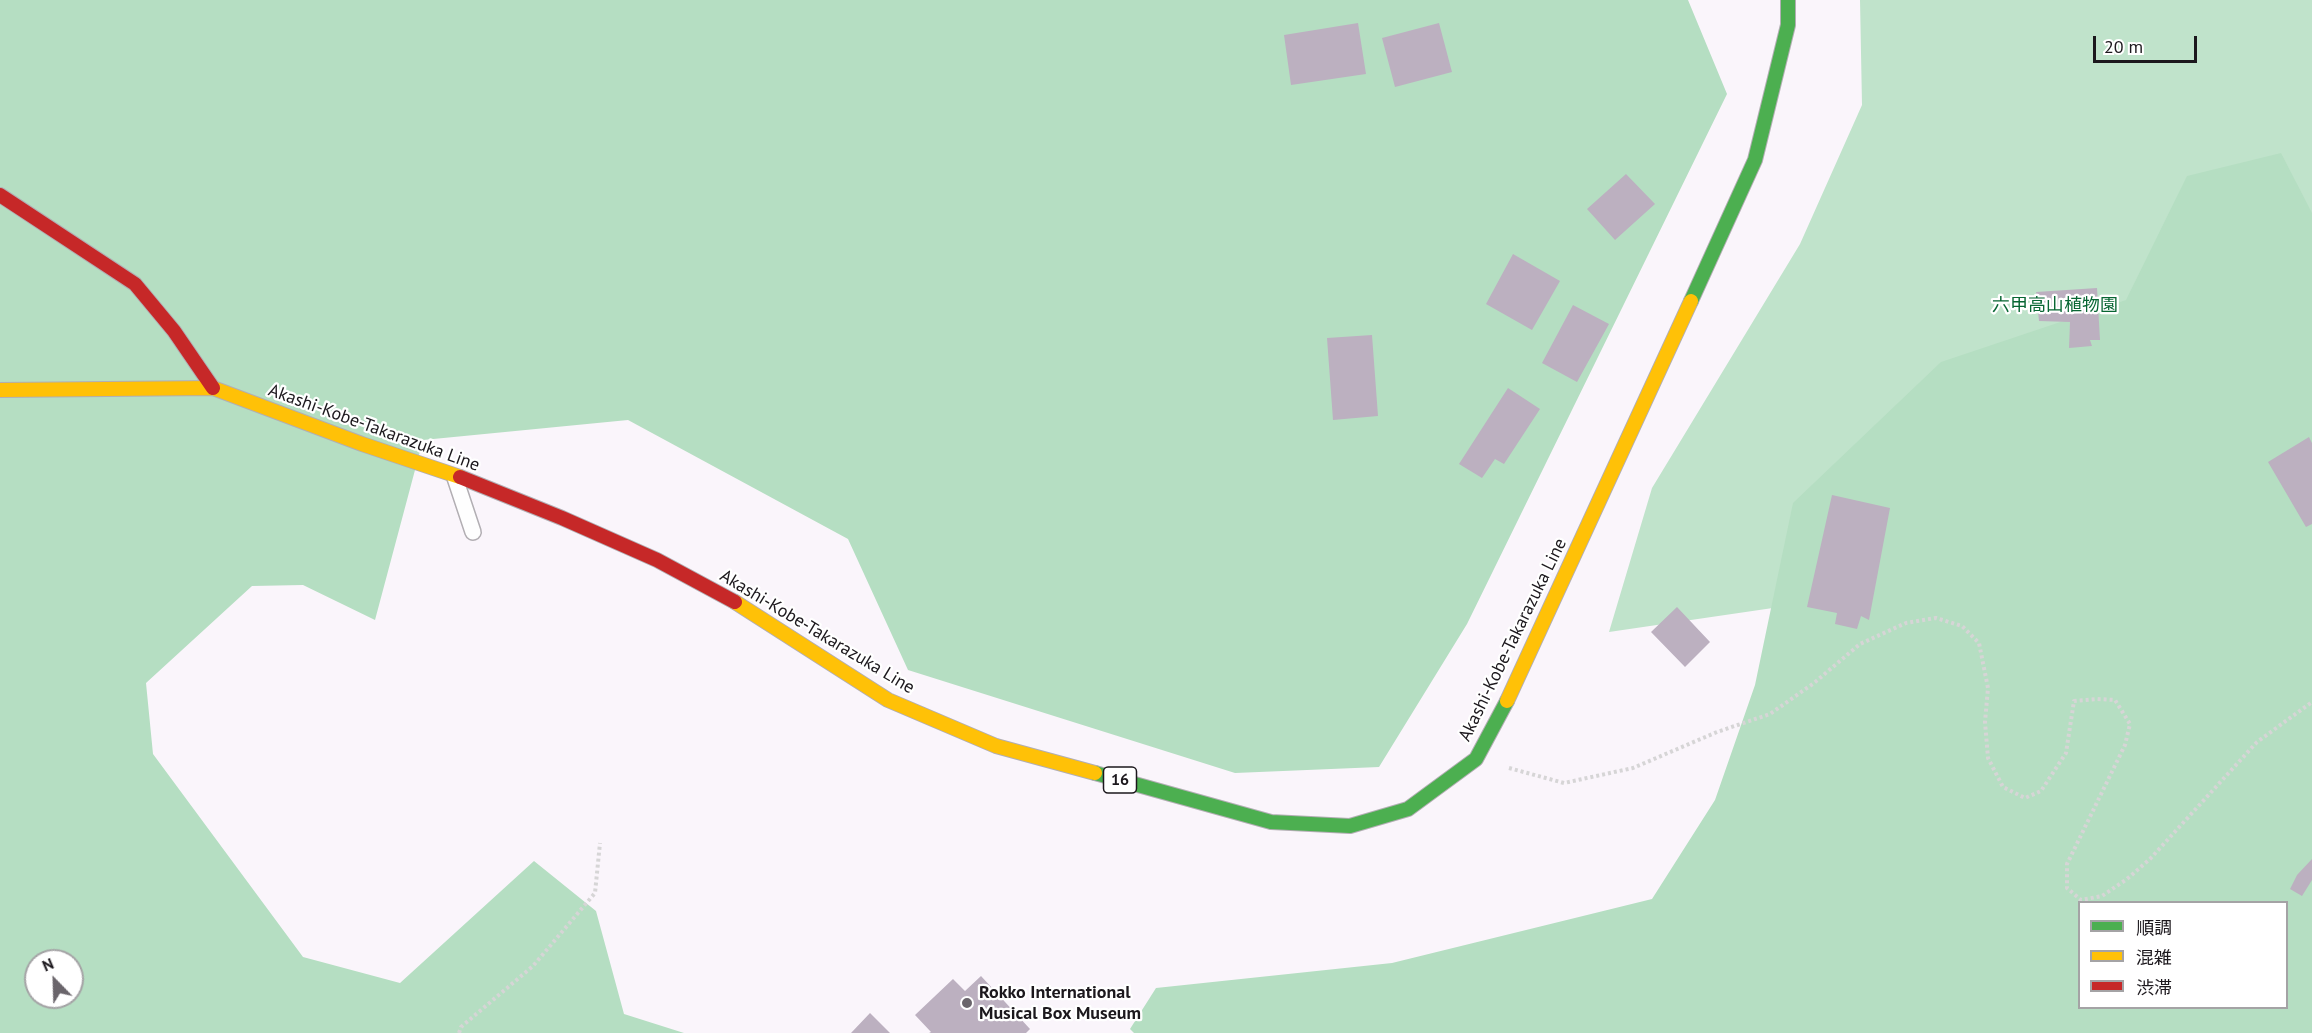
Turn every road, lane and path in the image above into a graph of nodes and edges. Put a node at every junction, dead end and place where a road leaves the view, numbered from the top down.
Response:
1 (1788, 0) edge
2 (0, 195) edge
3 (213, 388) junction
4 (0, 390) edge
5 (454, 475) junction
6 (473, 532) dead end
7 (2312, 702) edge
8 (1476, 759) junction
9 (600, 843) dead end
10 (459, 1033) edge

1 - 8 main road, Akashi-Kobe-Takarazuka Line / 16
2 - 3 main road
3 - 4 main road, Akashi-Kobe-Takarazuka Line / 16
3 - 5 main road, Akashi-Kobe-Takarazuka Line / 16
5 - 6 lane
5 - 8 main road, Akashi-Kobe-Takarazuka Line / 16
7 - 8 path
9 - 10 path

